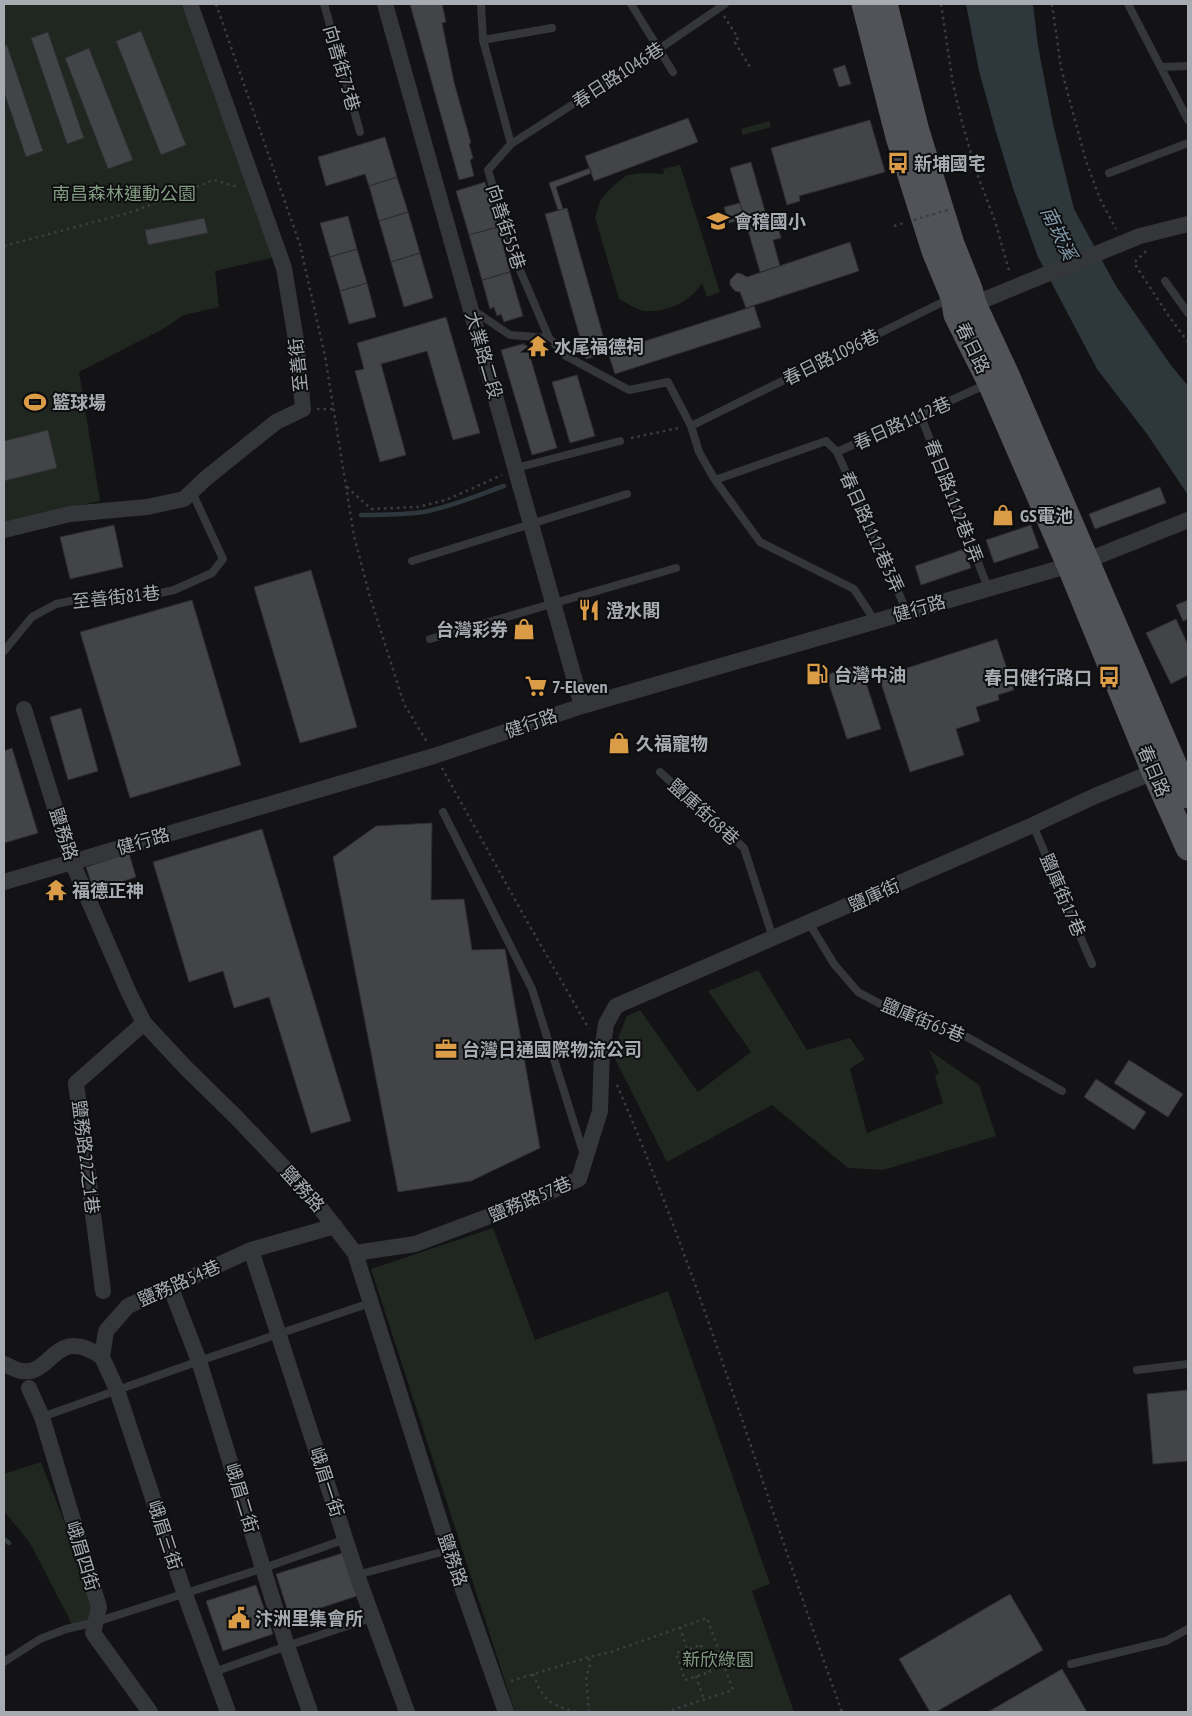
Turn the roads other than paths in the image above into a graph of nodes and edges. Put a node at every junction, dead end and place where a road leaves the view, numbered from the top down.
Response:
1 (190, 4) edge
2 (324, 4) edge
3 (385, 4) edge
4 (482, 4) edge
5 (630, 4) edge
6 (864, 4) edge
7 (885, 4) edge
8 (1128, 4) edge
9 (722, 6) edge
10 (552, 28) dead end
11 (483, 40) junction
12 (659, 49) junction
13 (1188, 66) edge
14 (1161, 68) junction
15 (673, 72) dead end
16 (1188, 120) edge
17 (360, 132) dead end
18 (1188, 143) edge
19 (511, 144) junction
20 (1109, 172) dead end
21 (1188, 224) edge
22 (1165, 281) dead end
23 (964, 301) junction
24 (471, 309) junction
25 (1187, 309) edge
26 (549, 338) junction
27 (998, 379) junction
28 (920, 414) junction
29 (691, 426) junction
30 (620, 441) road end
31 (837, 452) junction
32 (518, 477) junction
33 (715, 480) junction
34 (192, 492) junction
35 (627, 494) dead end
36 (1188, 520) edge
37 (531, 524) junction
38 (4, 530) edge
39 (412, 561) dead end
40 (1078, 562) junction
41 (676, 568) dead end
42 (988, 588) junction
43 (554, 603) junction
44 (907, 612) junction
45 (875, 621) junction
46 (430, 639) dead end
47 (4, 651) edge
48 (582, 706) junction
49 (24, 709) dead end
50 (1164, 767) junction
51 (660, 772) dead end
52 (1188, 796) edge
53 (443, 812) dead end
54 (1033, 825) junction
55 (1188, 848) edge
56 (72, 862) junction
57 (4, 882) edge
58 (809, 923) junction
59 (773, 938) junction
60 (1092, 964) dead end
61 (144, 1023) junction
62 (602, 1050) joint
63 (1062, 1091) dead end
64 (585, 1159) junction
65 (335, 1226) junction
66 (251, 1250) junction
67 (355, 1253) junction
68 (170, 1286) junction
69 (103, 1291) dead end
70 (370, 1303) junction
71 (280, 1334) junction
72 (102, 1357) junction
73 (199, 1361) junction
74 (4, 1364) edge
75 (1188, 1364) edge
76 (1137, 1370) dead end
77 (29, 1388) dead end
78 (117, 1390) junction
79 (42, 1417) junction
80 (346, 1539) junction
81 (449, 1550) junction
82 (264, 1568) junction
83 (357, 1575) junction
84 (184, 1592) junction
85 (374, 1617) junction
86 (96, 1622) junction
87 (1188, 1629) edge
88 (287, 1646) junction
89 (4, 1662) edge
90 (1071, 1664) dead end
91 (214, 1672) junction
92 (150, 1712) edge
93 (228, 1712) edge
94 (310, 1712) edge
95 (407, 1712) edge
96 (506, 1712) edge

1 - 34 street, 至善街
2 - 17 lane, 向善街73巷
3 - 24 street, 大業路二段
4 - 11 lane
5 - 12 lane
6 - 23 main road, 春日路
7 - 23 main road, 春日路
8 - 14 lane
9 - 12 lane, 春日路1046巷
10 - 11 lane
11 - 19 lane
12 - 15 lane
12 - 19 lane, 春日路1046巷
13 - 14 lane
14 - 16 lane
18 - 20 lane
19 - 26 lane, 向善街55巷
21 - 23 street
22 - 25 lane
23 - 27 main road, 春日路
23 - 29 lane, 春日路1096巷
24 - 26 lane
24 - 32 street, 大業路二段
26 - 29 lane
27 - 28 lane, 春日路1112巷
27 - 40 main road, 春日路
28 - 31 lane, 春日路1112巷
28 - 42 lane, 春日路1112巷1弄
29 - 33 lane
30 - 32 lane
31 - 33 lane, 春日路1112巷
31 - 44 lane, 春日路1112巷3弄
32 - 37 street, 大業路二段
33 - 45 lane
34 - 38 street, 至善街
34 - 47 lane, 至善街81巷
35 - 37 lane
36 - 40 street, 健行路
37 - 39 lane
37 - 43 street, 大業路二段
40 - 42 street, 健行路
40 - 50 main road, 春日路
41 - 43 lane
42 - 44 street, 健行路
43 - 46 lane
43 - 48 street, 大業路二段
44 - 45 street, 健行路
45 - 48 street, 健行路
48 - 56 street, 健行路
49 - 56 street, 鹽務路
50 - 52 main road, 春日路
50 - 54 street, 鹽庫街
50 - 55 main road, 春日路
51 - 59 lane, 鹽庫街68巷
53 - 64 lane
54 - 58 street, 鹽庫街
54 - 60 lane, 鹽庫街17巷
56 - 57 street, 健行路
56 - 61 street, 鹽務路
58 - 59 street, 鹽庫街
58 - 63 lane, 鹽庫街65巷
59 - 62 street, 鹽庫街
61 - 65 street, 鹽務路
61 - 69 street, 鹽務路22之1巷
62 - 64 street, 鹽務路57巷
64 - 67 street, 鹽務路57巷
65 - 66 street, 鹽務路54巷
65 - 67 street, 鹽務路
66 - 68 street, 鹽務路54巷
66 - 71 street, 峨眉一街
67 - 70 street, 鹽務路
68 - 72 street, 鹽務路54巷
68 - 73 street, 峨眉二街
70 - 71 lane
70 - 81 street, 鹽務路
71 - 73 lane
71 - 80 street, 峨眉一街
72 - 74 street
72 - 78 street, 峨眉三街
73 - 78 lane
73 - 82 street, 峨眉二街
75 - 76 lane
77 - 79 street, 峨眉四街
78 - 79 lane
78 - 84 street, 峨眉三街
79 - 86 street, 峨眉四街
80 - 82 lane
80 - 83 street, 峨眉一街
81 - 83 lane
81 - 96 street, 鹽務路
82 - 84 lane
82 - 88 street, 峨眉二街
83 - 85 street, 峨眉一街
84 - 86 lane
84 - 91 street, 峨眉三街
85 - 88 lane
85 - 95 street, 峨眉一街
86 - 89 lane
86 - 92 street, 峨眉四街
87 - 90 lane
88 - 91 lane
88 - 94 street, 峨眉二街
91 - 93 street, 峨眉三街

